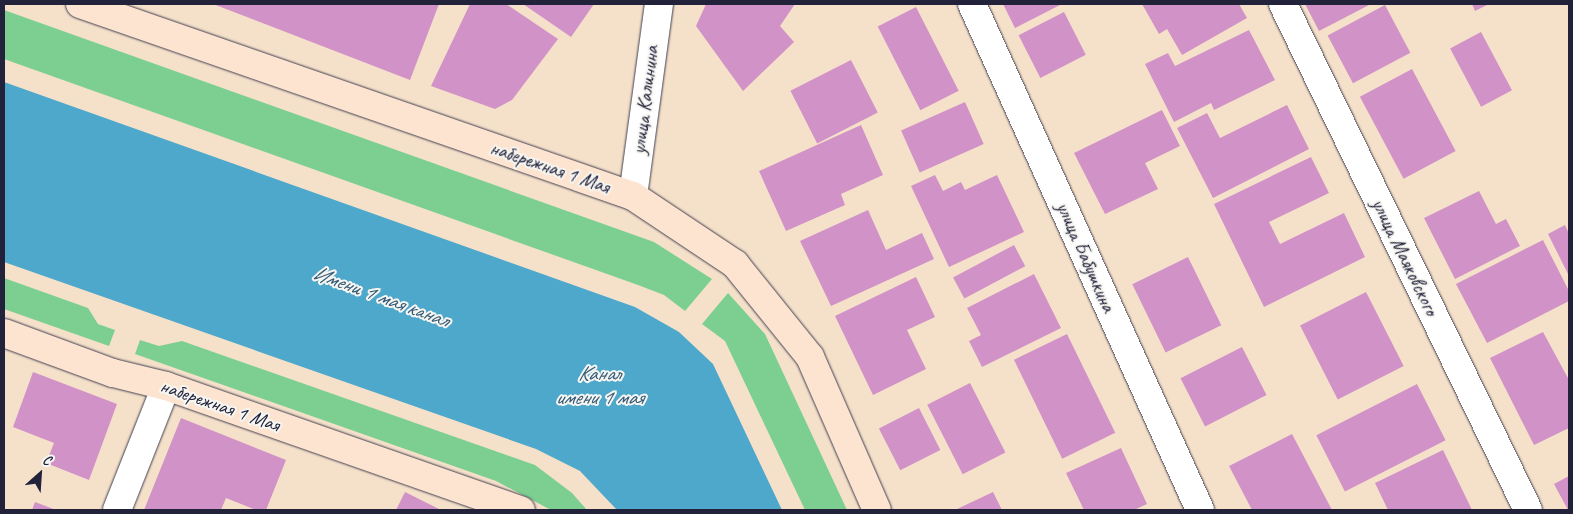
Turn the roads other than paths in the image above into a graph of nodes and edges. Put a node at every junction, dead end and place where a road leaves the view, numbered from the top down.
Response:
1 (80, 4) edge
2 (659, 4) edge
3 (972, 4) edge
4 (1283, 4) edge
5 (633, 196) junction
6 (4, 333) edge
7 (166, 386) junction
8 (117, 510) edge
9 (521, 510) edge
10 (877, 510) edge
11 (1200, 510) edge
12 (1528, 510) edge

1 - 5 main road, набережная 1 Мая
2 - 5 street, улица Калинина
3 - 11 street, улица Бабушкина
4 - 12 street, улица Маяковского
5 - 10 main road, набережная 1 Мая
6 - 7 main road, набережная 1 Мая
7 - 8 street
7 - 9 main road, набережная 1 Мая

